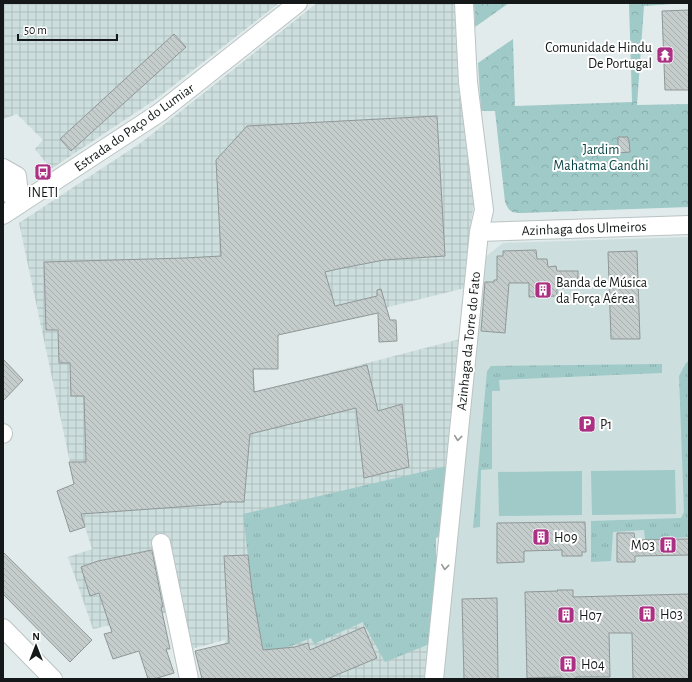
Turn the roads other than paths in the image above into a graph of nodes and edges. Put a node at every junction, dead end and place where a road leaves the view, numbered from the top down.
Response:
1 (298, 3) edge
2 (464, 3) edge
3 (3, 168) edge
4 (3, 187) edge
5 (20, 204) junction
6 (3, 215) edge
7 (689, 225) edge
8 (479, 232) junction
9 (160, 543) dead end
10 (6, 638) edge
11 (52, 679) edge
12 (189, 679) edge
13 (434, 679) edge

1 - 5 street, Estrada do Paço do Lumiar
2 - 8 street, Azinhaga da Torre do Fato
3 - 5 street
4 - 5 street
5 - 6 street, Estrada do Paço do Lumiar
7 - 8 street, Azinhaga dos Ulmeiros
8 -> 13 street, Azinhaga da Torre do Fato
9 - 12 street
10 - 11 street

